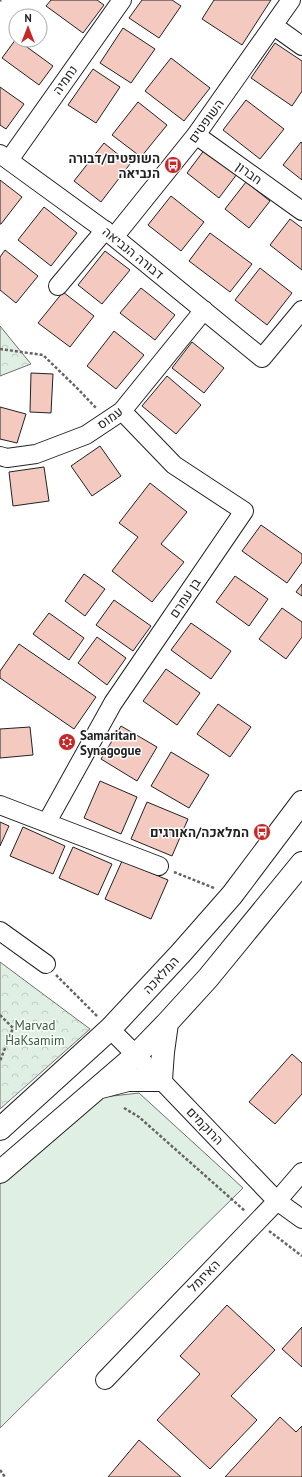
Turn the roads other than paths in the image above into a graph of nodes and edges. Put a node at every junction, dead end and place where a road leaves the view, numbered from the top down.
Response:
1 (122, 0) edge
2 (291, 0) edge
3 (274, 26) junction
4 (302, 46) edge
5 (196, 135) junction
6 (4, 157) edge
7 (302, 211) edge
8 (110, 234) junction
9 (58, 286) dead end
10 (204, 310) junction
11 (302, 310) edge
12 (115, 416) junction
13 (0, 456) edge
14 (302, 802) edge
15 (0, 804) edge
16 (47, 822) junction
17 (302, 863) edge
18 (159, 866) road end
19 (0, 931) edge
20 (46, 964) road end
21 (167, 1023) junction
22 (110, 1029) junction
23 (136, 1055) junction
24 (161, 1080) junction
25 (96, 1089) junction
26 (0, 1128) edge
27 (0, 1172) edge
28 (302, 1172) edge
29 (277, 1201) junction
30 (302, 1219) edge
31 (105, 1380) dead end

1 - 6 street, נחמיה
2 - 3 street, השופטים
3 - 4 street
3 - 5 street, השופטים
5 - 7 street, חברון
5 - 8 street, השופטים
6 - 8 street, דבורה הנביאה
8 - 9 street, השופטים
8 - 10 street, דבורה הנביאה
10 - 11 street, דבורה הנביאה
10 - 12 street, עמוס
12 - 13 street, עמוס
12 - 16 street, בן עמרם
14 - 22 main road, המלאכה
15 - 16 street
16 - 18 street
17 - 21 main road
19 - 20 street
21 - 23 main road
21 - 24 main road
22 - 23 street, הרוקמים
22 - 26 main road, המלאכה
23 - 24 street, הרוקמים
23 - 25 main road
24 - 25 main road
24 - 29 street, הרוקמים
25 - 27 main road
28 - 29 street, האיזמל
29 - 30 street, הרוקמים
29 - 31 street, האיזמל

